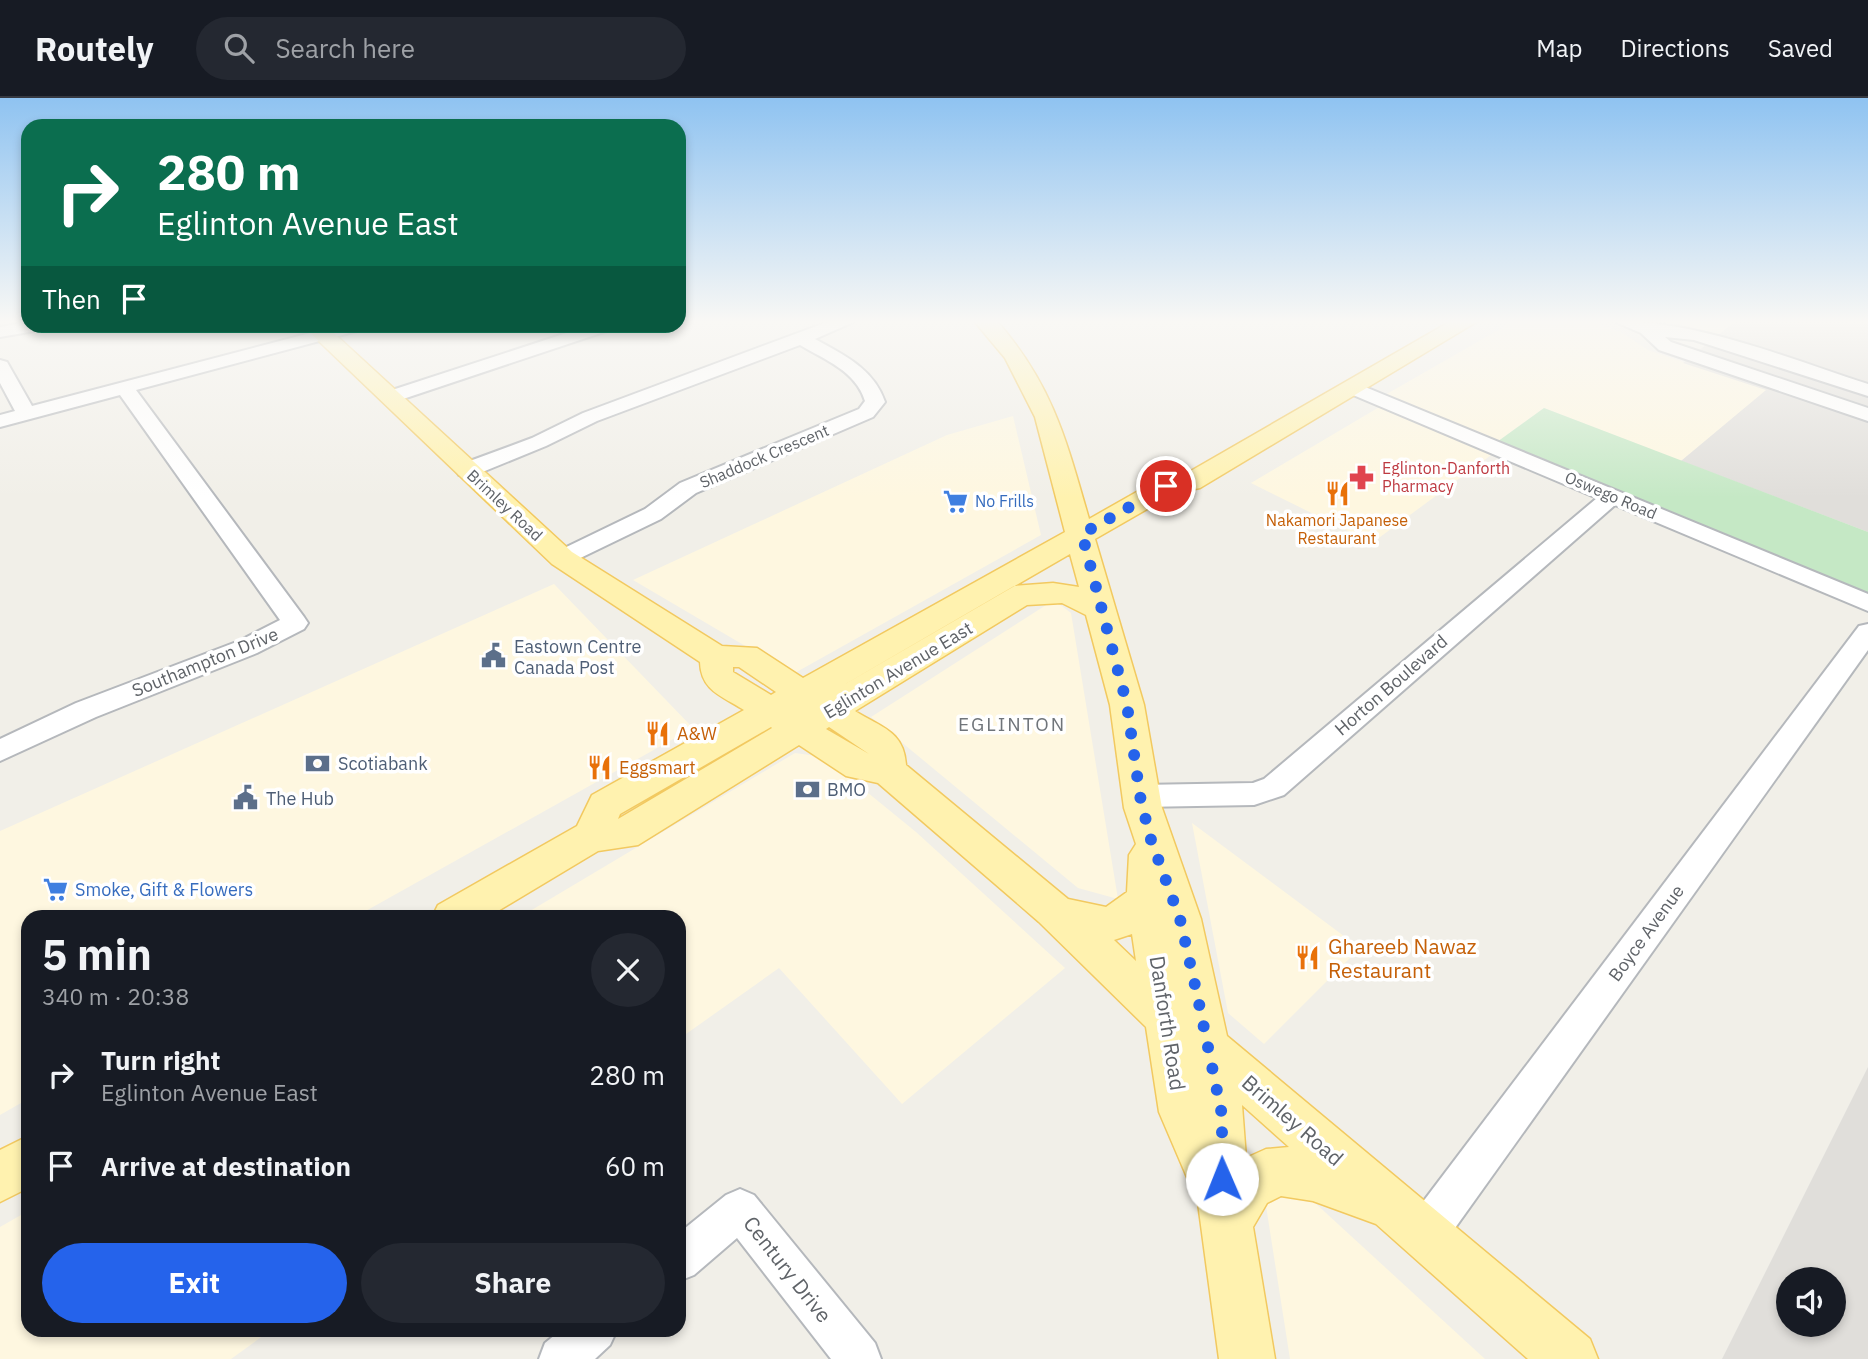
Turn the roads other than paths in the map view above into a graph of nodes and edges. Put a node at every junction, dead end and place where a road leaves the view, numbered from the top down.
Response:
1 (8, 380) edge
2 (145, 380) edge
3 (372, 380) edge
4 (442, 380) edge
5 (689, 380) edge
6 (862, 380) edge
7 (1029, 380) edge
8 (1367, 380) edge
9 (1764, 380) edge
10 (1836, 380) edge
11 (123, 386) junction
12 (1353, 388) junction
13 (1868, 390) edge
14 (390, 397) junction
15 (26, 413) junction
16 (1868, 415) edge
17 (0, 421) edge
18 (467, 470) junction
19 (1066, 480) junction
20 (1190, 482) junction
21 (1612, 496) junction
22 (1139, 502) junction
23 (1085, 545) junction
24 (562, 558) junction
25 (1019, 597) junction
26 (1868, 603) edge
27 (1101, 610) junction
28 (1868, 632) edge
29 (801, 711) junction
30 (0, 751) edge
31 (1140, 796) junction
32 (1150, 837) junction
33 (1147, 900) junction
34 (465, 910) edge
35 (1052, 910) junction
36 (1167, 1018) junction
37 (1207, 1048) junction
38 (21, 1165) edge
39 (0, 1177) edge
40 (1225, 1212) junction
41 (1411, 1221) junction
42 (686, 1254) edge
43 (587, 1337) edge
44 (561, 1359) edge
45 (859, 1359) edge
46 (1247, 1359) edge
47 (1570, 1359) edge

1 - 15 street
2 - 11 street
3 - 14 main road, Brimley Road
4 - 14 street
5 - 18 street
6 - 24 street, Shaddock Crescent
7 - 19 main road, Danforth Road
8 - 12 main road, Eglinton Avenue East
9 - 16 street
10 - 13 street
11 - 15 street
11 - 30 street, Southampton Drive
12 - 20 main road, Eglinton Avenue East
12 - 21 street, Oswego Road
14 - 18 main road, Brimley Road
15 - 17 street
18 - 24 main road, Brimley Road
19 - 22 main road
19 - 23 main road, Danforth Road
20 - 22 main road, Eglinton Avenue East
20 - 23 main road, Eglinton Avenue East
21 - 26 street, Oswego Road
21 - 31 street, Horton Boulevard
22 - 23 main road, Eglinton Avenue East
23 - 25 main road, Eglinton Avenue East
23 - 27 main road, Danforth Road
23 - 29 main road, Eglinton Avenue East
24 - 29 main road, Brimley Road
25 - 27 main road
25 - 29 main road, Eglinton Avenue East
27 - 31 main road, Danforth Road
28 - 41 street, Boyce Avenue
29 - 34 main road, Eglinton Avenue East
29 - 35 main road, Brimley Road
31 - 32 main road, Danforth Road
32 - 33 main road, Danforth Road
32 - 37 main road, Danforth Road
33 - 35 main road
33 - 36 main road, Danforth Road
35 - 36 main road, Brimley Road
36 - 37 main road, Brimley Road
36 - 40 main road, Danforth Road
37 - 40 main road, Danforth Road
37 - 41 main road, Brimley Road
38 - 39 main road
40 - 41 main road
40 - 46 main road, Danforth Road
41 - 47 main road, Brimley Road
42 - 45 street, Century Drive
43 - 44 street

